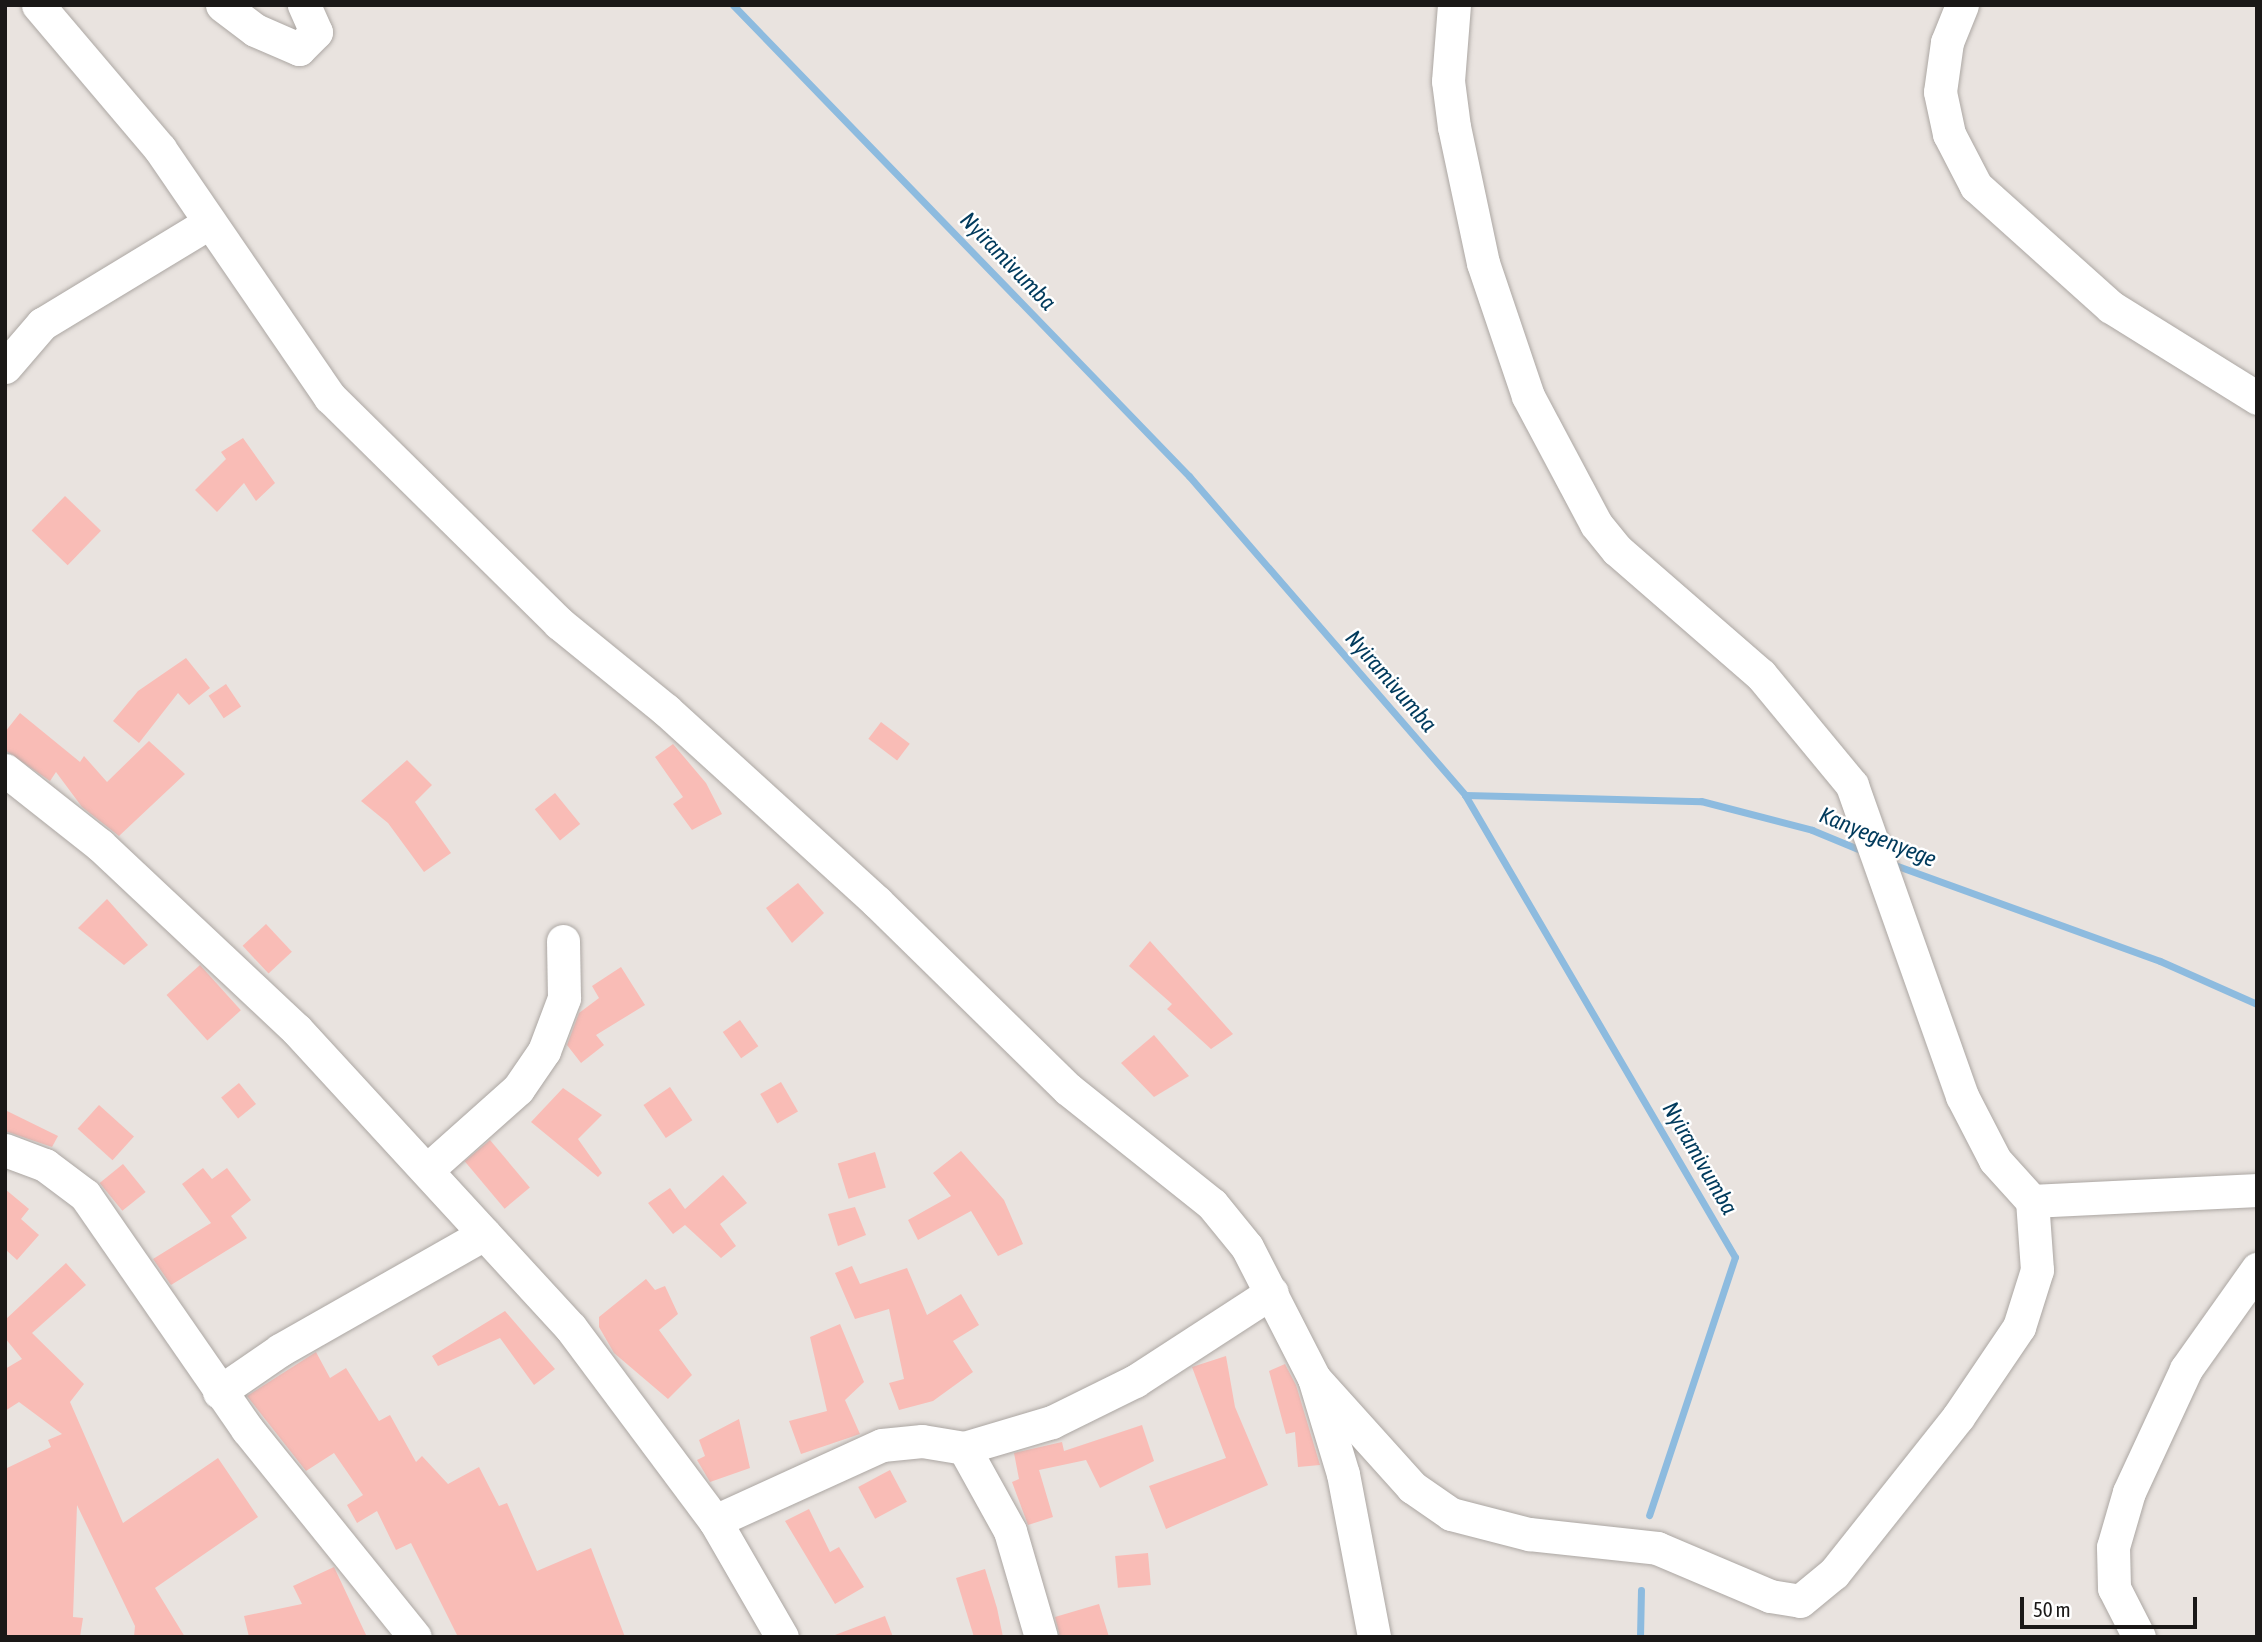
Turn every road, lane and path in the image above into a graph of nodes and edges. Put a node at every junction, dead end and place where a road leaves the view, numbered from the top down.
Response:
1 (38, 5) edge
2 (222, 5) edge
3 (304, 5) edge
4 (1454, 5) edge
5 (1962, 5) edge
6 (209, 223) junction
7 (5, 366) edge
8 (2257, 397) edge
9 (5, 770) edge
10 (563, 941) dead end
11 (5, 1150) edge
12 (427, 1171) junction
13 (2257, 1190) edge
14 (2032, 1201) junction
15 (484, 1234) junction
16 (2257, 1269) edge
17 (1272, 1292) junction
18 (1314, 1378) junction
19 (219, 1392) junction
20 (964, 1448) junction
21 (715, 1521) junction
22 (415, 1637) edge
23 (782, 1637) edge
24 (1041, 1637) edge
25 (1374, 1637) edge
26 (2139, 1637) edge

1 - 6 street
2 - 3 street
4 - 14 street
5 - 8 street
6 - 7 street
6 - 17 street
9 - 12 street
10 - 12 street
11 - 19 street
12 - 15 street
13 - 14 street
14 - 18 street
15 - 19 street
15 - 21 street
16 - 26 street
17 - 18 street
17 - 20 street
18 - 25 street
19 - 22 street
20 - 21 street
20 - 24 street
21 - 23 street

